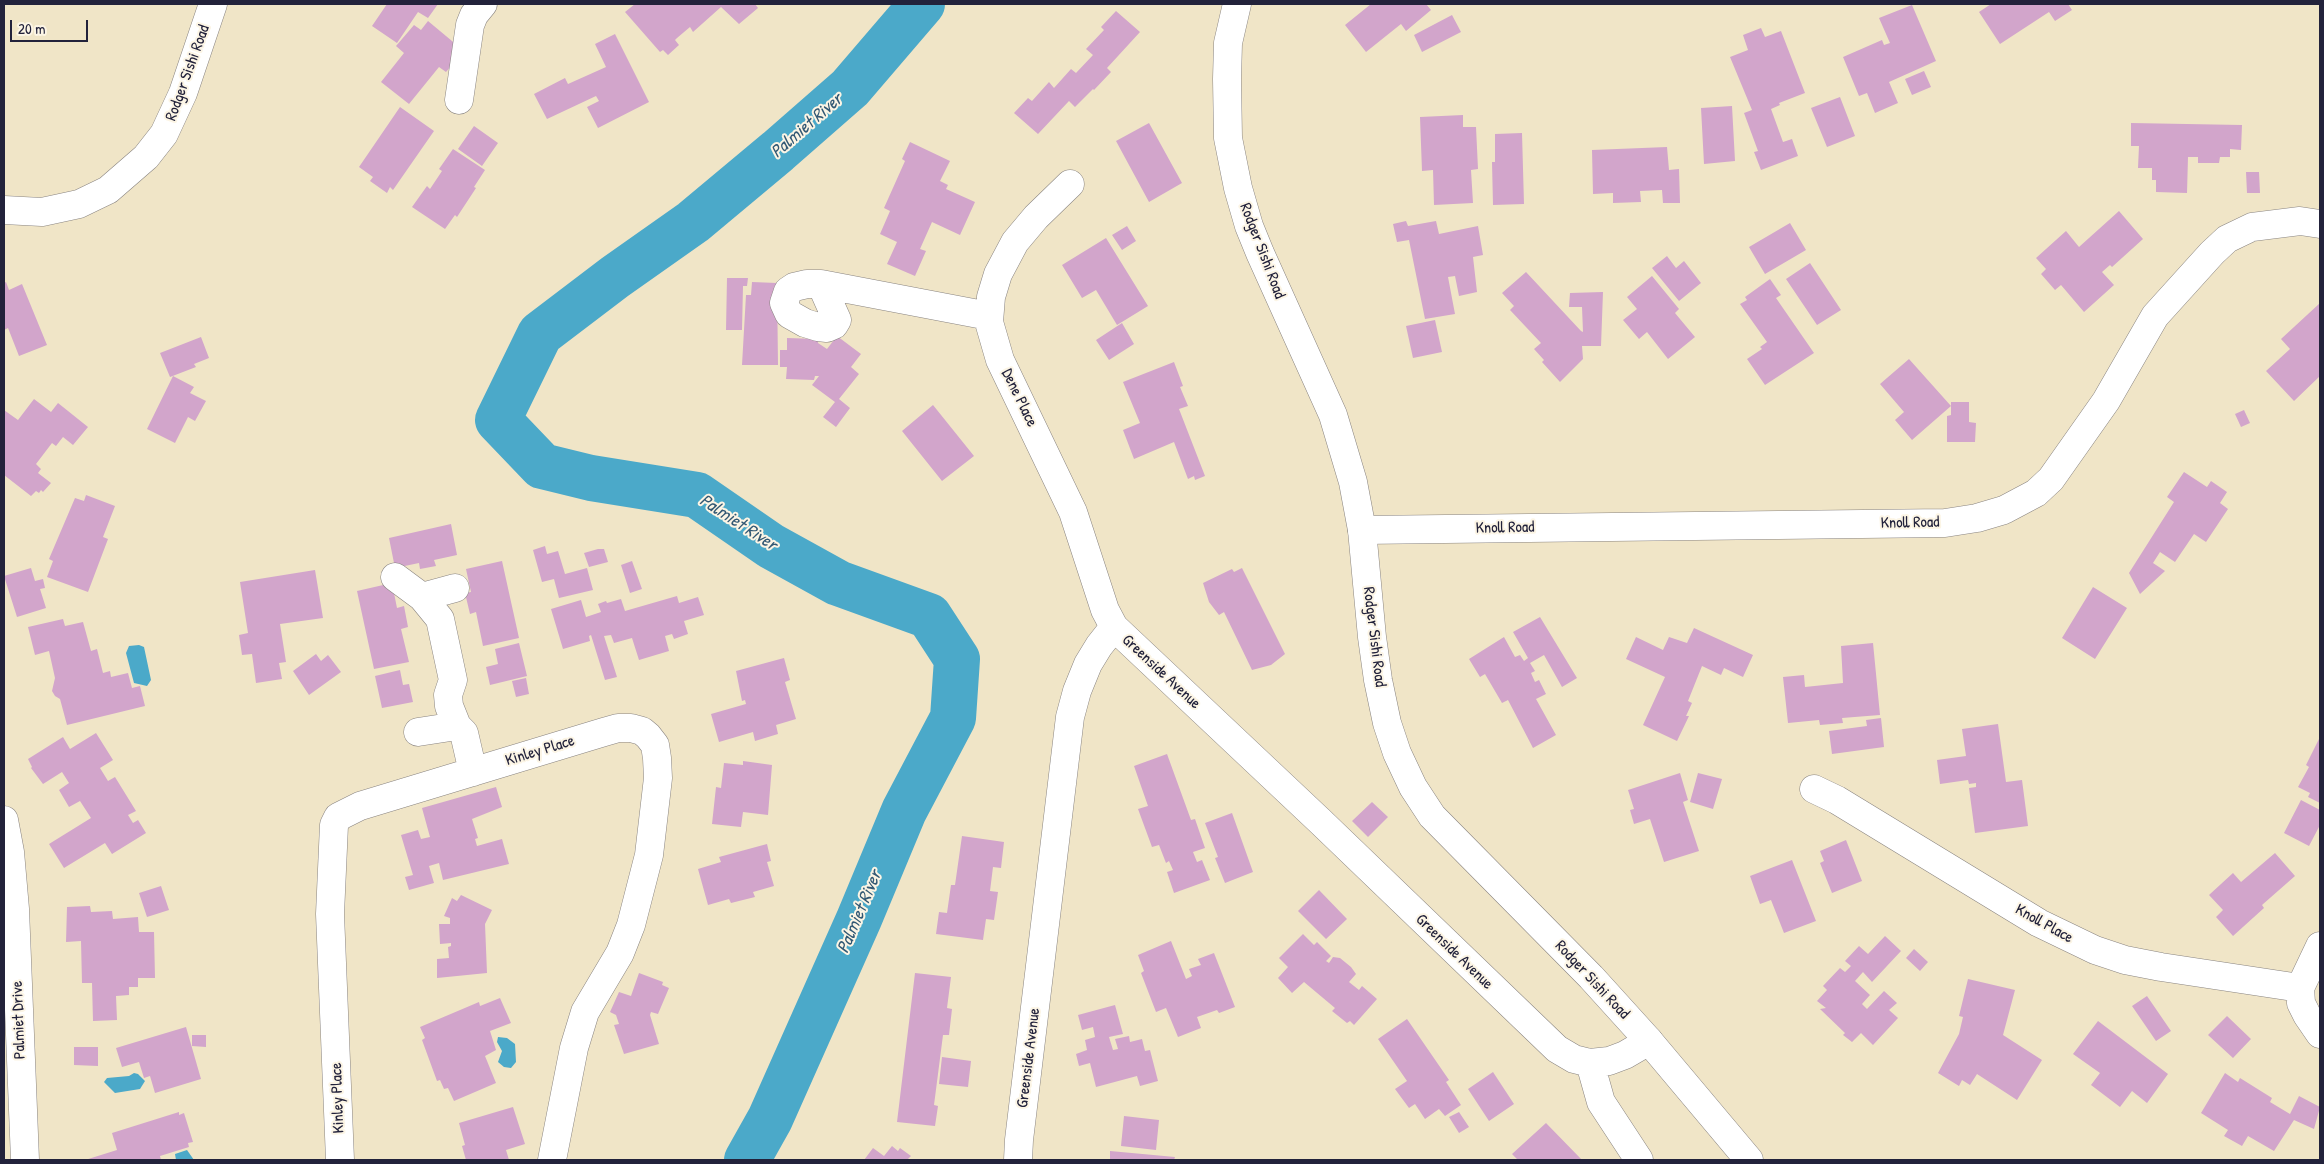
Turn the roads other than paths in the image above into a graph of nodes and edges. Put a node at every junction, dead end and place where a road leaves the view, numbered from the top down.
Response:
1 (213, 4) edge
2 (483, 4) edge
3 (1237, 4) edge
4 (459, 100) dead end
5 (1070, 184) dead end
6 (4, 210) edge
7 (2320, 224) edge
8 (821, 284) dead end
9 (989, 316) junction
10 (1362, 530) junction
11 (395, 576) dead end
12 (455, 588) dead end
13 (422, 597) junction
14 (1114, 627) junction
15 (461, 729) junction
16 (418, 732) dead end
17 (473, 772) junction
18 (1814, 790) dead end
19 (4, 820) edge
20 (2320, 946) edge
21 (2300, 988) junction
22 (12, 1023) edge
23 (2320, 1034) edge
24 (1649, 1041) junction
25 (1590, 1063) junction
26 (25, 1160) edge
27 (340, 1160) edge
28 (552, 1160) edge
29 (1018, 1160) edge
30 (1639, 1160) edge
31 (1749, 1160) edge

1 - 6 street, Rodger Sishi Road
2 - 4 street
3 - 10 street, Rodger Sishi Road
5 - 9 street, Dene Place
7 - 10 street, Knoll Road
8 - 9 street
9 - 14 street, Dene Place
10 - 24 street, Rodger Sishi Road
11 - 13 street
12 - 13 street
13 - 15 street
14 - 25 street, Greenside Avenue
14 - 29 street, Greenside Avenue
15 - 16 street
15 - 17 street
17 - 27 street, Kinley Place
17 - 28 street, Kinley Place
18 - 21 street, Knoll Place
19 - 22 street, Palmiet Drive
20 - 21 street
21 - 23 street
22 - 26 street, Palmiet Drive
24 - 25 street, Greenside Avenue
24 - 31 street, Rodger Sishi Road
25 - 30 street

